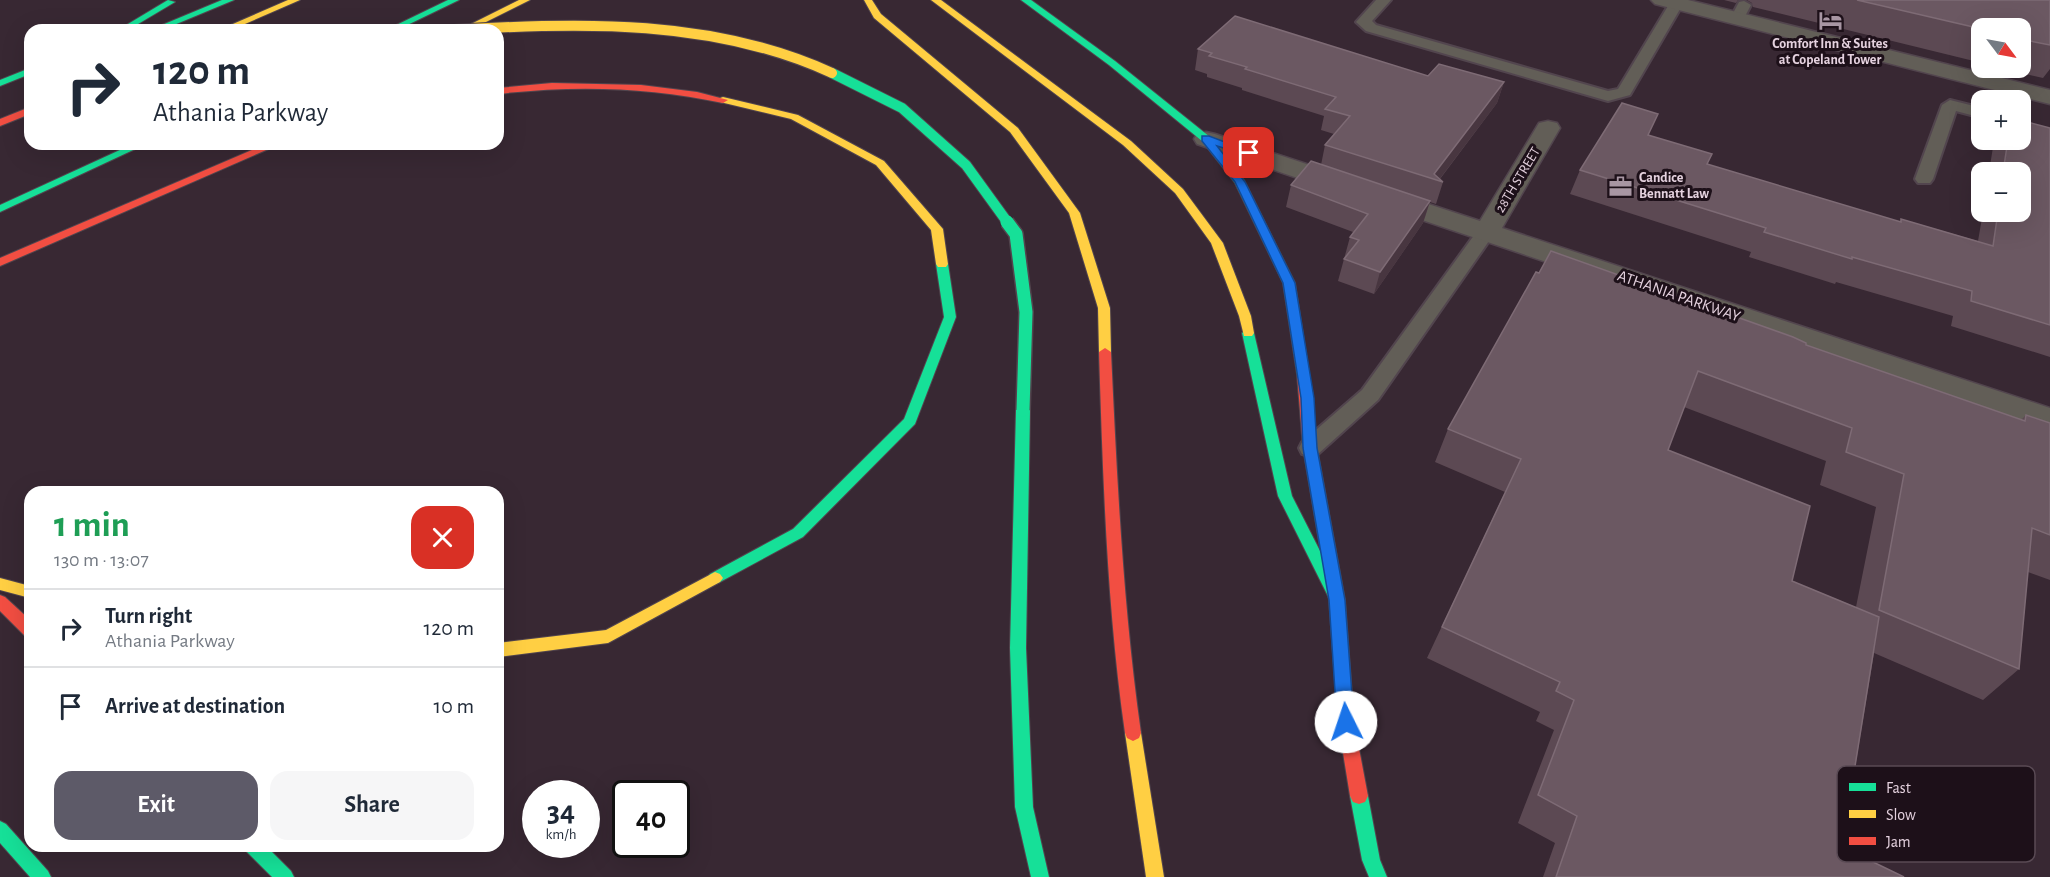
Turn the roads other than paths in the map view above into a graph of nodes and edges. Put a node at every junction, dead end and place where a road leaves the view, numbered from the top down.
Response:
1 (175, 0) edge
2 (230, 0) edge
3 (296, 0) edge
4 (455, 0) edge
5 (526, 0) edge
6 (868, 0) edge
7 (935, 0) edge
8 (1025, 0) edge
9 (1384, 0) edge
10 (1669, 2) edge
11 (133, 24) edge
12 (169, 24) edge
13 (238, 24) edge
14 (403, 24) edge
15 (476, 24) edge
16 (504, 27) edge
17 (24, 63) edge
18 (10, 64) dead end
19 (24, 74) edge
20 (24, 78) edge
21 (0, 85) edge
22 (504, 90) edge
23 (2050, 97) edge
24 (1971, 110) edge
25 (24, 113) edge
26 (0, 123) edge
27 (1548, 128) dead end
28 (1206, 139) junction
29 (128, 150) edge
30 (260, 150) edge
31 (1924, 179) dead end
32 (138, 187) dead end
33 (0, 209) edge
34 (1487, 231) junction
35 (0, 257) edge
36 (0, 262) edge
37 (2050, 420) edge
38 (1310, 448) junction
39 (0, 584) edge
40 (24, 590) edge
41 (1337, 600) junction
42 (0, 601) edge
43 (24, 624) edge
44 (504, 649) edge
45 (0, 830) edge
46 (259, 852) edge
47 (42, 877) edge
48 (285, 877) edge
49 (1040, 877) edge
50 (1155, 877) edge
51 (1378, 877) edge

1 - 11 main road
2 - 12 main road
3 - 13 main road
4 - 14 main road
5 - 15 main road
6 - 50 main road
7 - 41 main road
8 - 28 main road
9 - 10 lane
10 - 23 street
16 - 49 main road, bridge
17 - 18 main road
19 - 21 main road
20 - 21 main road
22 - 44 main road
24 - 31 lane
25 - 26 main road
27 - 34 street, 28TH STREET
28 - 34 street, ATHANIA PARKWAY
28 - 38 main road
29 - 33 main road
30 - 36 main road
32 - 35 main road
34 - 37 street, ATHANIA PARKWAY
34 - 38 lane
38 - 41 main road
39 - 40 main road
41 - 51 main road
42 - 43 main road
45 - 47 main road
46 - 48 main road

